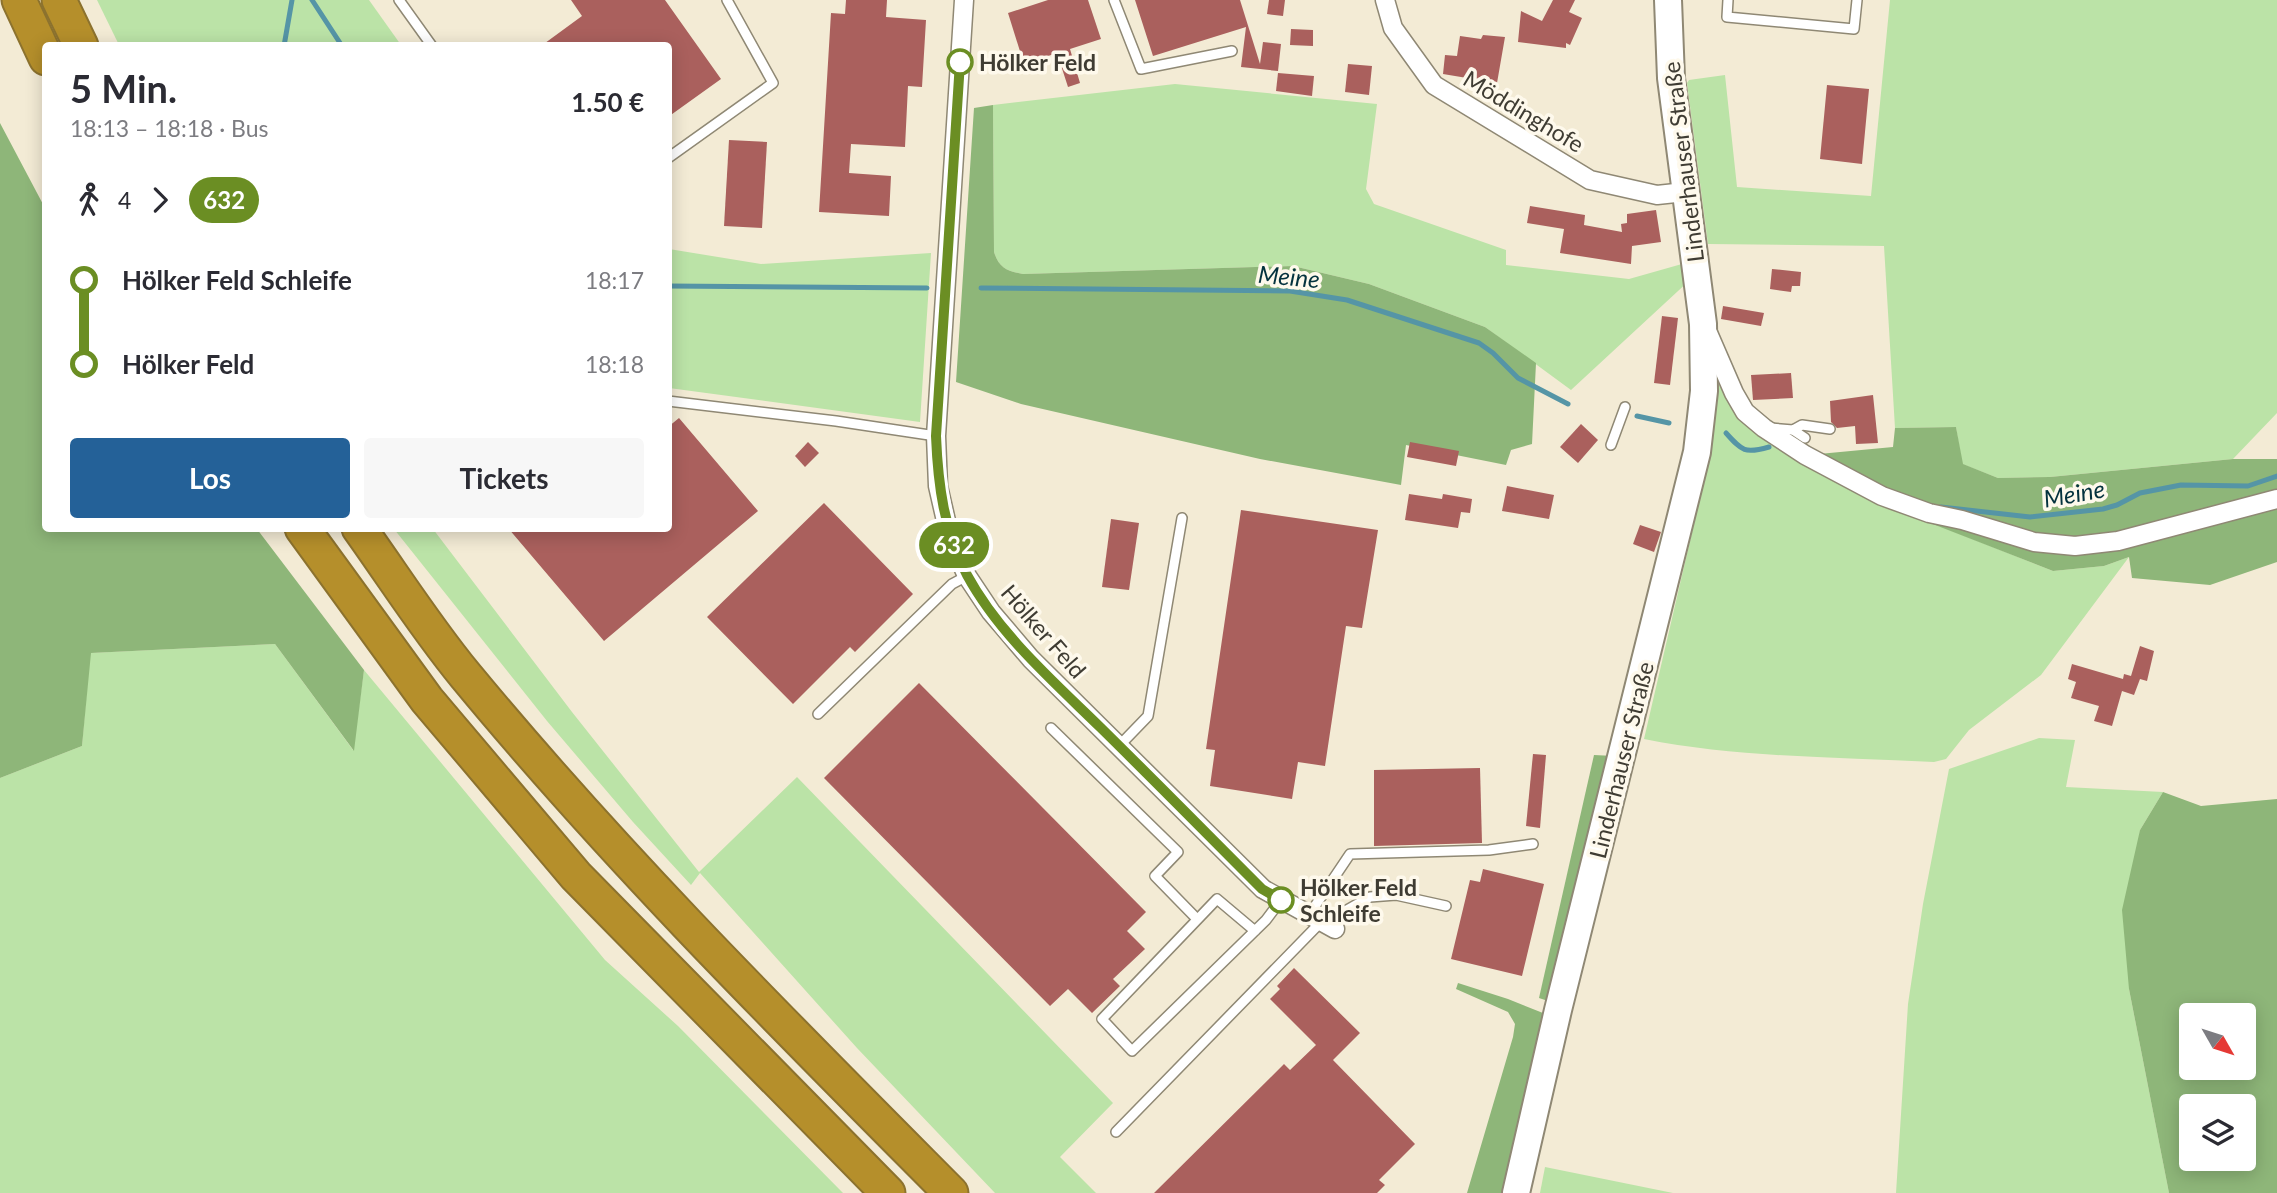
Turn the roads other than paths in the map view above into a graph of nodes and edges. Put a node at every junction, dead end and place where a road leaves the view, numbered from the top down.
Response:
1 (19, 0) edge
2 (58, 0) edge
3 (399, 0) edge
4 (727, 0) edge
5 (964, 0) edge
6 (1114, 0) edge
7 (1385, 0) edge
8 (1668, 0) edge
9 (1728, 0) edge
10 (1857, 0) edge
11 (80, 42) edge
12 (429, 42) edge
13 (42, 49) edge
14 (1233, 51) dead end
15 (672, 155) edge
16 (1685, 192) junction
17 (1703, 324) junction
18 (672, 402) edge
19 (1625, 407) dead end
20 (1764, 428) junction
21 (1830, 429) dead end
22 (1793, 430) junction
23 (936, 436) junction
24 (1805, 438) dead end
25 (1611, 445) dead end
26 (2277, 499) edge
27 (1182, 518) dead end
28 (305, 532) edge
29 (362, 532) edge
30 (967, 576) junction
31 (818, 714) dead end
32 (1051, 728) dead end
33 (1119, 746) junction
34 (1533, 844) dead end
35 (1281, 900) junction
36 (1446, 906) dead end
37 (1197, 919) junction
38 (1322, 922) junction
39 (1255, 931) junction
40 (1116, 1132) dead end
41 (888, 1193) edge
42 (951, 1193) edge
43 (1516, 1193) edge

1 - 13 highway
2 - 11 highway
3 - 12 lane
4 - 15 lane
5 - 23 street, Hölker Feld
6 - 14 lane
7 - 16 street, Möddinghofe
8 - 16 main road, Linderhauser Straße
9 - 10 lane
16 - 17 main road, Linderhauser Straße
17 - 20 street, Linderhauser Straße
17 - 43 main road, Linderhauser Straße
18 - 23 lane
19 - 25 lane
20 - 22 lane
20 - 26 street, Linderhauser Straße
21 - 22 lane
22 - 24 lane
23 - 30 street, Hölker Feld
27 - 33 lane
28 - 41 highway
29 - 42 highway
30 - 31 lane
30 - 33 street, Hölker Feld
32 - 37 lane
33 - 35 street, Hölker Feld
34 - 38 lane
35 - 38 street, Hölker Feld
35 - 39 lane
36 - 38 lane
37 - 39 lane
37 - 39 lane
38 - 40 lane

